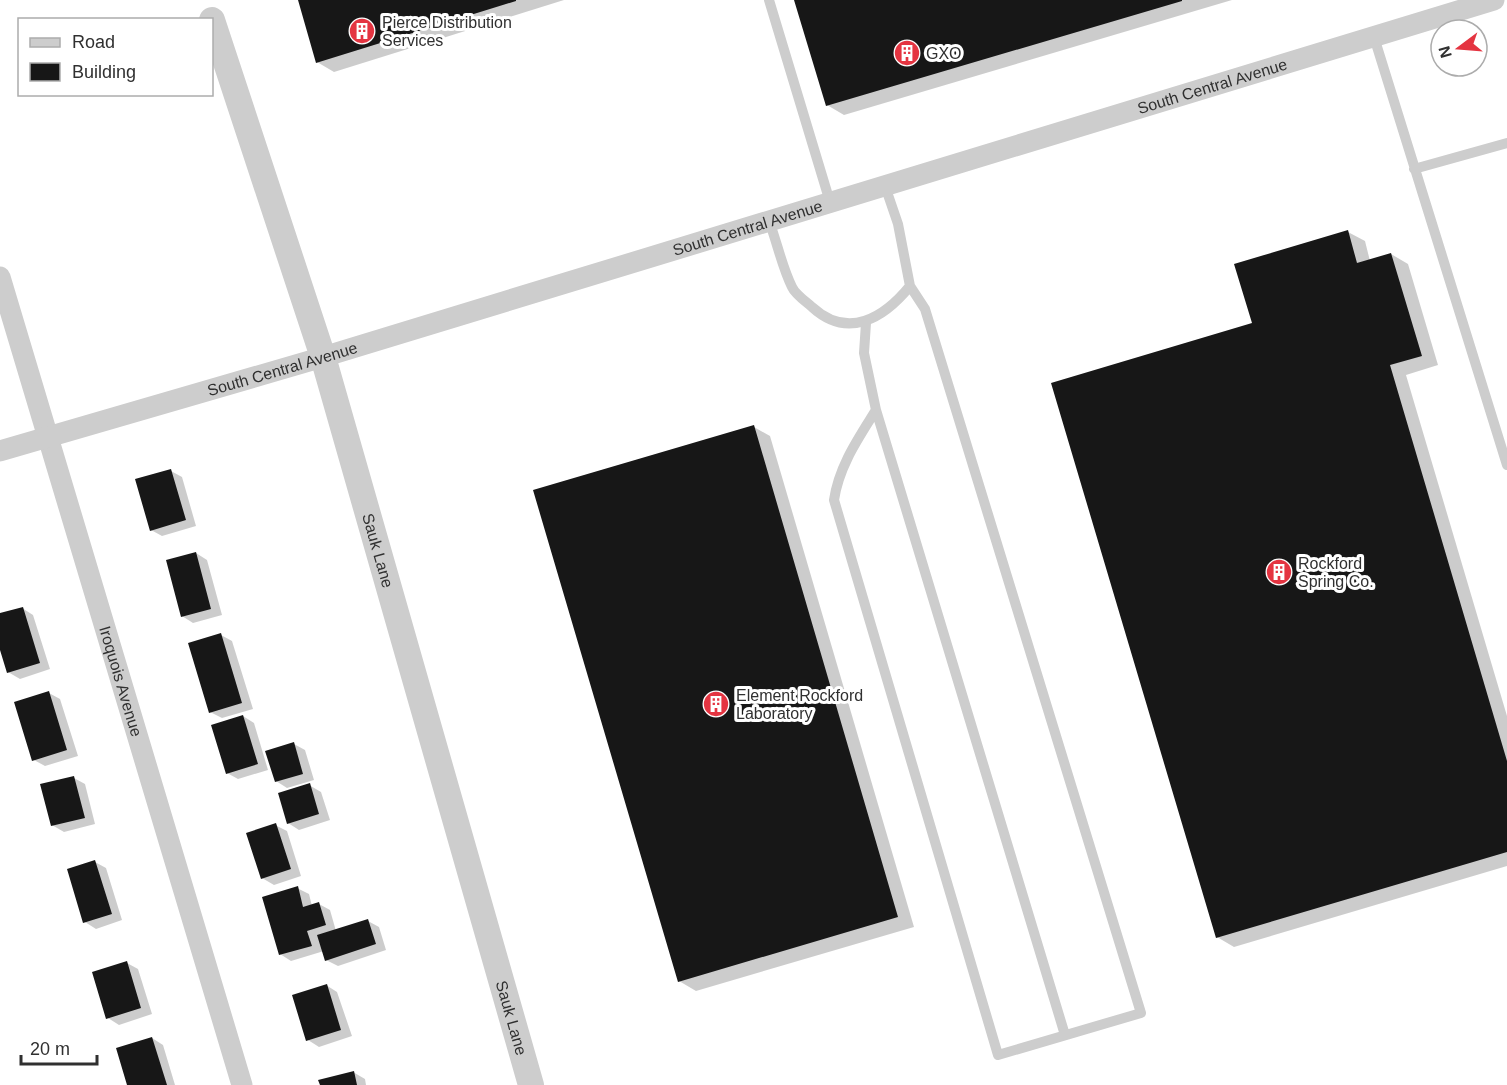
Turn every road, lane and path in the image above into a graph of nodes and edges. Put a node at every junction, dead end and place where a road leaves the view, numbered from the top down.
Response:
1 (205, 0) edge
2 (770, 0) edge
3 (1494, 0) edge
4 (210, 18) edge
5 (213, 26) edge
6 (1374, 36) junction
7 (1507, 142) edge
8 (1414, 169) junction
9 (885, 186) junction
10 (830, 202) junction
11 (768, 221) junction
12 (0, 277) edge
13 (910, 286) junction
14 (866, 323) junction
15 (323, 357) junction
16 (876, 410) junction
17 (46, 438) junction
18 (1503, 440) edge
19 (0, 451) edge
20 (1507, 465) edge
21 (1065, 1035) junction
22 (242, 1085) edge
23 (531, 1085) edge

1 - 4 street, Sauk Lane
2 - 10 lane
3 - 6 street, South Central Avenue
5 - 15 street, Sauk Lane
6 - 8 lane
6 - 9 street, South Central Avenue
7 - 8 lane
8 - 18 lane
9 - 10 street, South Central Avenue
9 - 13 lane
10 - 11 street, South Central Avenue
11 - 14 lane
11 - 15 street, South Central Avenue
12 - 17 street, Iroquois Avenue
13 - 14 lane
13 - 21 lane
14 - 16 lane
15 - 17 street, South Central Avenue
15 - 23 street, Sauk Lane
16 - 21 lane
16 - 21 lane
17 - 19 street, South Central Avenue
17 - 22 street, Iroquois Avenue
18 - 20 lane

